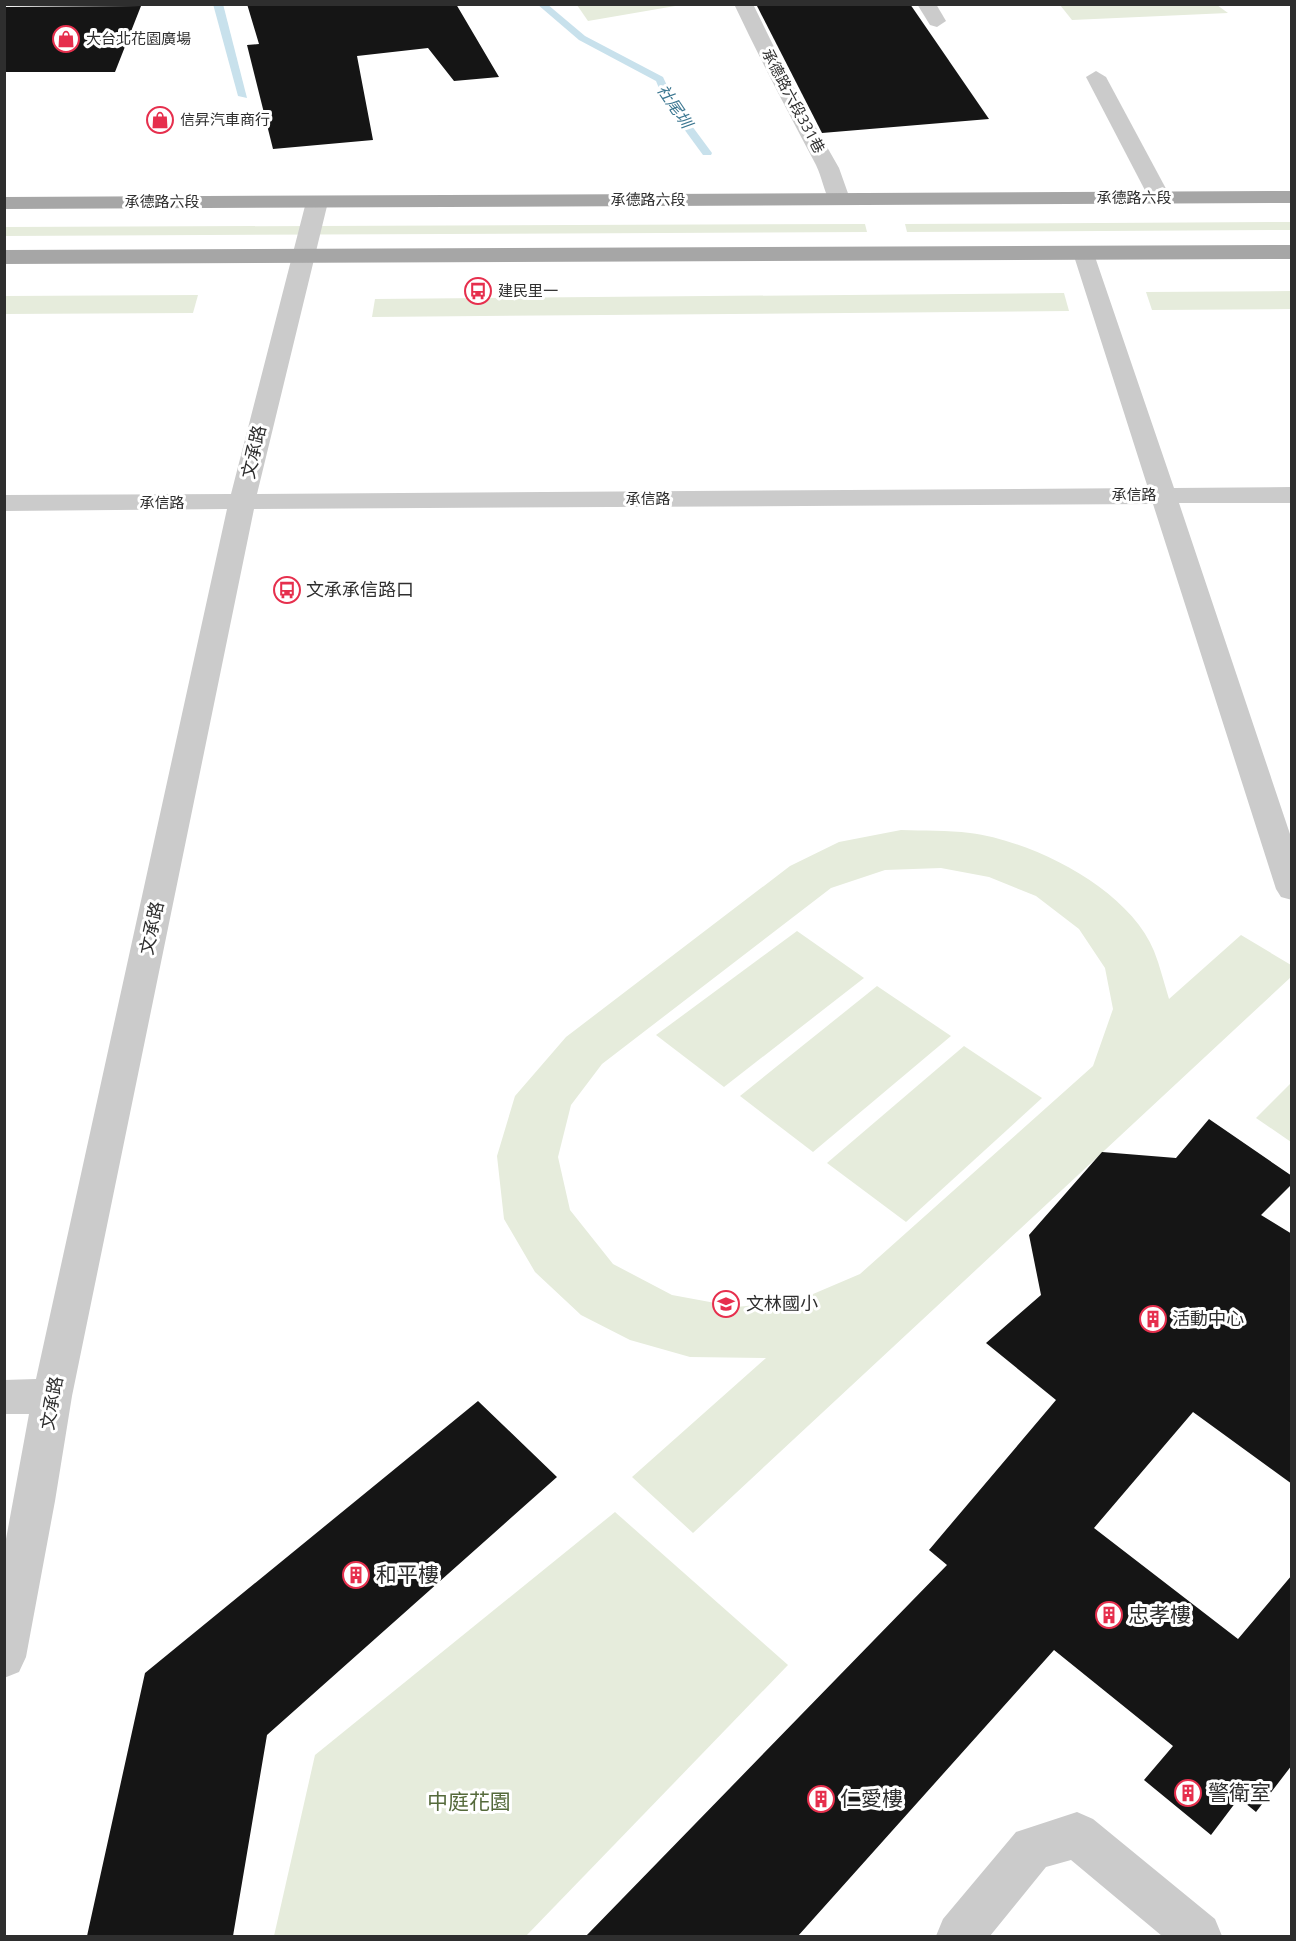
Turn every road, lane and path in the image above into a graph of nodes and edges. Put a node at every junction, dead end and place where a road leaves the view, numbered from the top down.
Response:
1 (743, 4) edge
2 (926, 4) edge
3 (937, 21) dead end
4 (1096, 77) dead end
5 (1292, 197) edge
6 (1160, 198) junction
7 (839, 199) junction
8 (317, 202) junction
9 (4, 203) edge
10 (1292, 252) edge
11 (1083, 253) junction
12 (302, 255) junction
13 (4, 257) edge
14 (1163, 495) junction
15 (1292, 495) edge
16 (243, 502) junction
17 (4, 503) edge
18 (1292, 890) edge
19 (52, 1396) junction
20 (4, 1397) edge
21 (4, 1657) edge
22 (960, 1936) edge
23 (1198, 1936) edge

1 - 7 street, 承德路六段331巷
2 - 3 street
4 - 6 street
5 - 6 main road, 承德路六段
6 - 7 main road, 承德路六段
7 - 8 main road, 承德路六段
8 - 9 main road, 承德路六段
8 - 12 street, 文承路
10 - 11 main road
11 - 12 main road
11 - 14 street
12 - 13 main road
12 - 16 street, 文承路
14 - 15 street, 承信路
14 - 16 street, 承信路
14 - 18 street
16 - 17 street, 承信路
16 - 19 street, 文承路
19 - 20 street
19 - 21 street, 文承路
22 - 23 street

